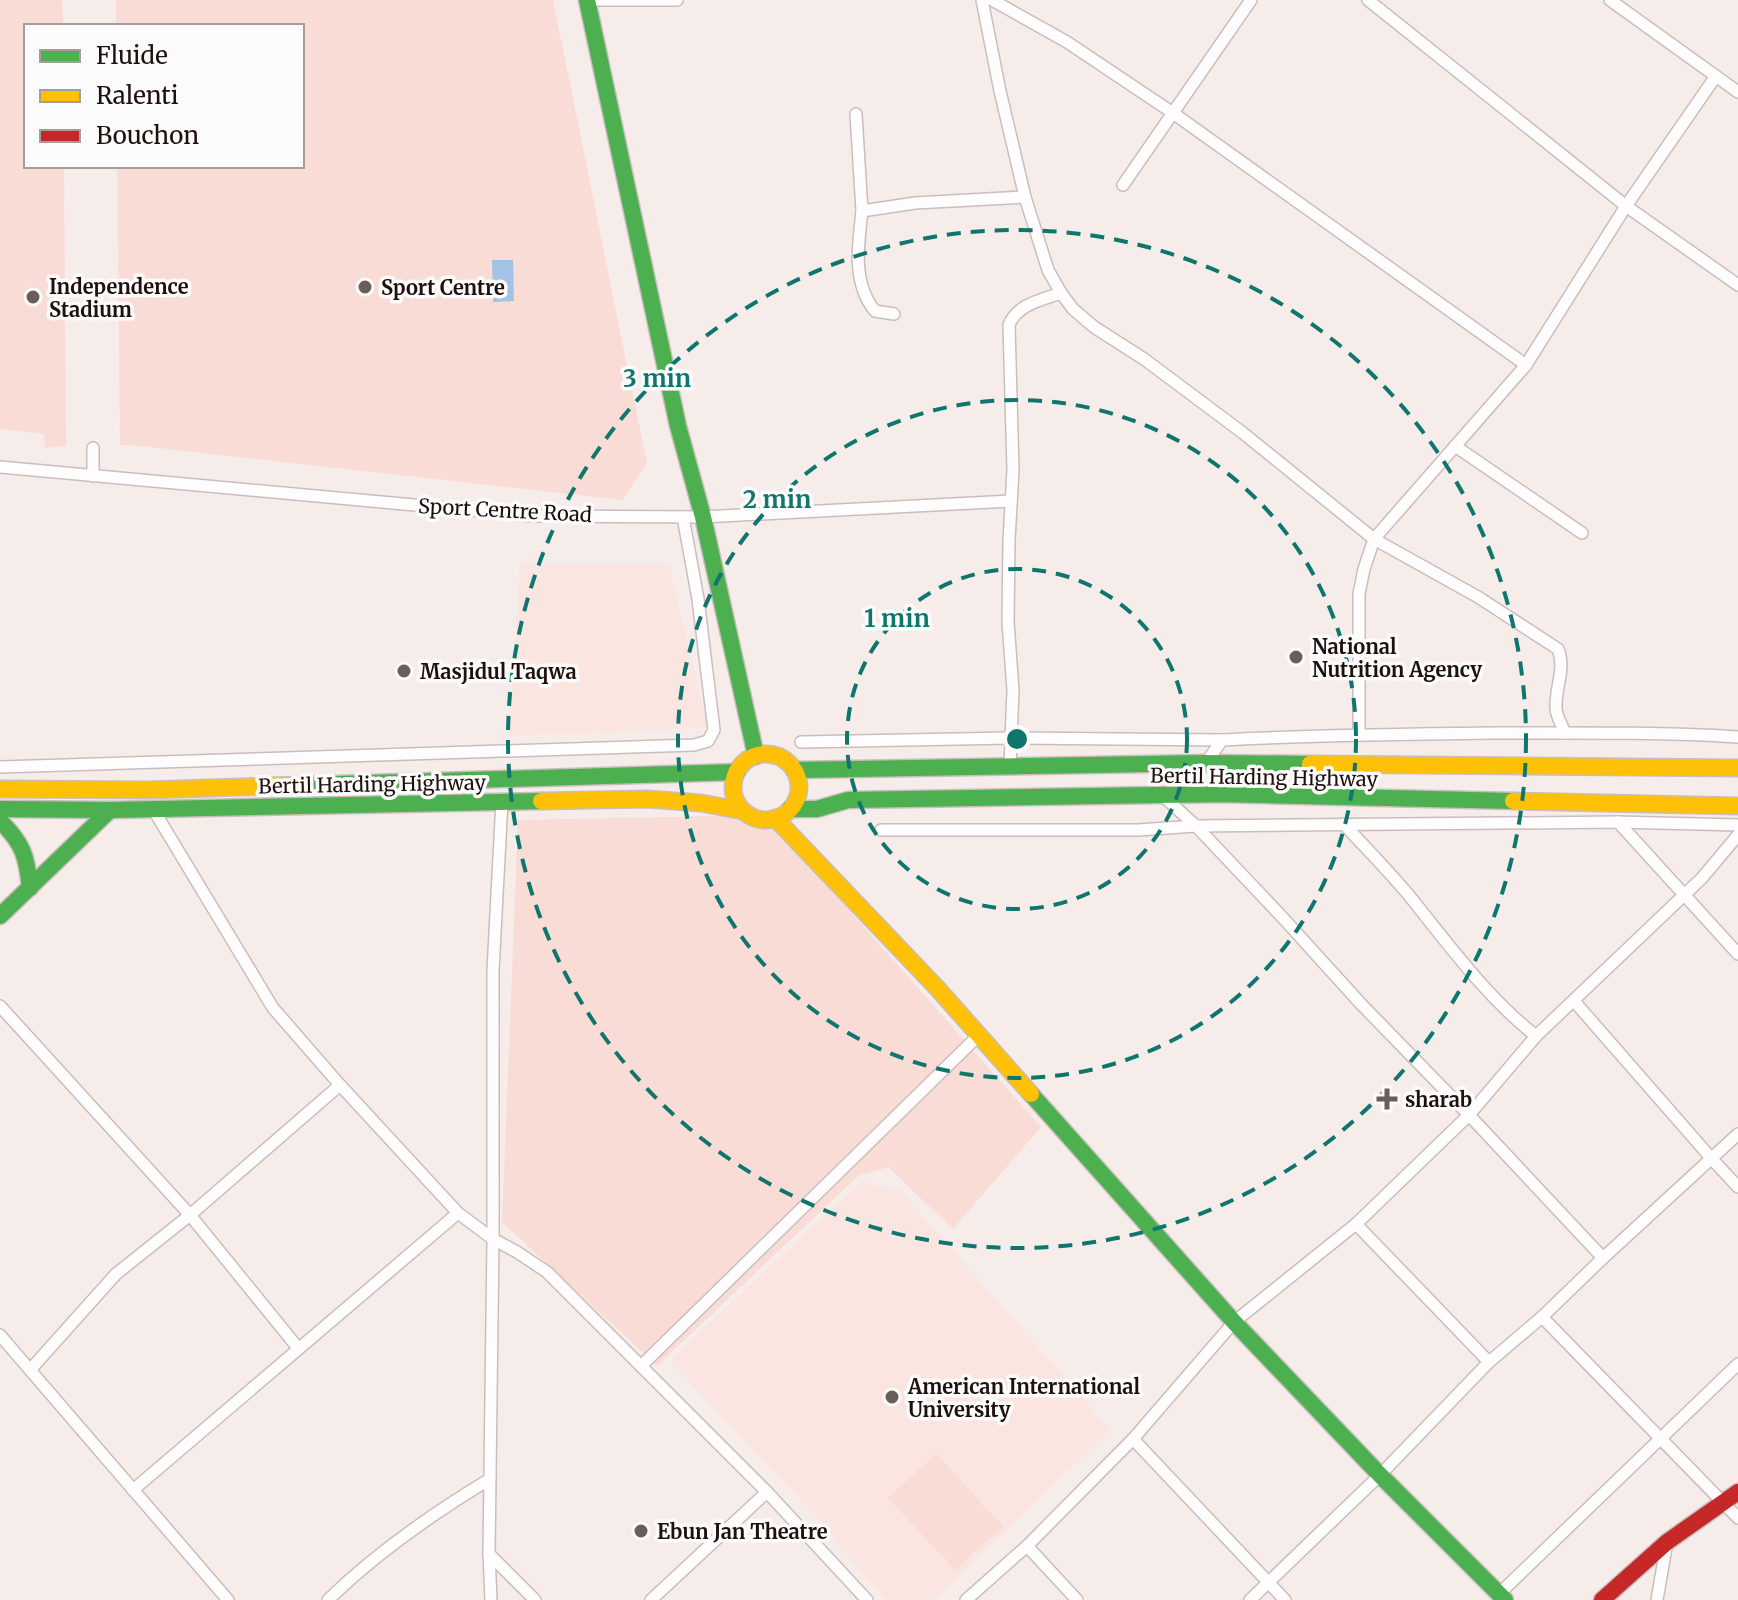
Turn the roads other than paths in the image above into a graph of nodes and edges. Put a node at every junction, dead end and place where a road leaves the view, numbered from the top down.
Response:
1 (587, 0) edge
2 (677, 0) edge
3 (982, 0) edge
4 (992, 0) edge
5 (1251, 0) edge
6 (1368, 0) edge
7 (1610, 0) edge
8 (1716, 76) junction
9 (1738, 92) edge
10 (1173, 113) junction
11 (856, 114) dead end
12 (1123, 185) dead end
13 (1025, 197) junction
14 (1626, 206) junction
15 (862, 211) junction
16 (1738, 285) edge
17 (1061, 293) junction
18 (894, 314) dead end
19 (1526, 365) junction
20 (1455, 446) junction
21 (93, 448) dead end
22 (0, 467) edge
23 (93, 476) junction
24 (1011, 501) junction
25 (683, 517) junction
26 (703, 517) junction
27 (1582, 533) dead end
28 (1374, 539) junction
29 (1565, 733) junction
30 (1359, 734) junction
31 (1738, 737) edge
32 (1010, 738) junction
33 (1222, 740) junction
34 (801, 742) dead end
35 (756, 756) junction
36 (1206, 763) junction
37 (1010, 766) junction
38 (0, 767) edge
39 (1738, 768) edge
40 (794, 770) junction
41 (737, 772) junction
42 (0, 789) edge
43 (1161, 795) junction
44 (502, 801) junction
45 (1738, 806) edge
46 (0, 809) edge
47 (153, 809) junction
48 (110, 810) junction
49 (743, 811) junction
50 (782, 814) junction
51 (0, 821) edge
52 (1618, 822) junction
53 (1344, 824) junction
54 (1738, 825) edge
55 (1196, 826) junction
56 (881, 830) dead end
57 (1738, 835) edge
58 (30, 888) junction
59 (1685, 894) junction
60 (0, 916) edge
61 (1738, 954) edge
62 (1574, 1001) junction
63 (0, 1006) edge
64 (979, 1035) junction
65 (1536, 1036) junction
66 (340, 1085) junction
67 (1469, 1115) junction
68 (1738, 1134) edge
69 (1711, 1158) junction
70 (1738, 1187) edge
71 (458, 1213) junction
72 (190, 1215) junction
73 (1356, 1224) junction
74 (493, 1239) junction
75 (1603, 1258) junction
76 (1542, 1317) junction
77 (1234, 1322) junction
78 (0, 1335) edge
79 (298, 1348) junction
80 (1489, 1362) junction
81 (1738, 1364) edge
82 (641, 1366) junction
83 (30, 1370) junction
84 (1661, 1438) junction
85 (1133, 1439) junction
86 (1380, 1475) junction
87 (490, 1479) junction
88 (133, 1490) junction
89 (767, 1492) junction
90 (1738, 1492) edge
91 (1723, 1503) junction
92 (1738, 1518) edge
93 (1667, 1542) junction
94 (1027, 1546) junction
95 (489, 1554) junction
96 (1269, 1582) junction
97 (1502, 1597) edge
98 (228, 1600) edge
99 (328, 1600) edge
100 (491, 1600) edge
101 (535, 1600) edge
102 (651, 1600) edge
103 (867, 1600) edge
104 (966, 1600) edge
105 (1077, 1600) edge
106 (1250, 1600) edge
107 (1285, 1600) edge
108 (1602, 1600) edge
109 (1657, 1600) edge

1 - 2 street
1 - 26 main road
3 - 13 street
4 - 10 street
5 - 10 street
6 - 14 street
7 - 8 street
8 - 9 street
8 - 14 street
10 - 12 street
10 - 19 street
11 - 15 street
13 - 15 street
13 - 17 street
14 - 16 street
14 - 19 street
15 - 18 street
17 - 24 street
17 - 28 street
19 - 20 street
20 - 27 street
20 - 28 street
21 - 23 street
22 - 23 street, Sport Centre Road
23 - 25 street, Sport Centre Road
24 - 26 street, Sport Centre Road
24 - 32 street
25 - 26 street, Sport Centre Road
25 - 38 street
26 - 35 main road
28 - 29 street
28 - 30 street
29 - 30 street
29 - 31 street
30 - 33 street
32 - 33 street
32 - 34 street
32 - 37 street
33 - 36 street
35 - 40 main road
35 - 41 main road
36 - 37 main road, Bertil Harding Highway
36 - 39 main road, Bertil Harding Highway
37 - 40 main road, Bertil Harding Highway
40 - 50 main road
41 - 42 main road, Bertil Harding Highway
41 - 49 main road
43 - 45 main road, Bertil Harding Highway
43 - 50 main road, Bertil Harding Highway
43 - 55 street
44 - 47 main road, Bertil Harding Highway
44 - 49 main road, Bertil Harding Highway
44 - 74 street
46 - 48 main road, Bertil Harding Highway
47 - 48 main road, Bertil Harding Highway
47 - 66 street
48 - 58 main road
49 - 50 main road
50 - 64 main road
51 - 58 main road
52 - 53 street
52 - 54 street
52 - 59 street
53 - 55 street
53 - 65 street
55 - 56 street
55 - 67 street
57 - 59 street
58 - 60 main road
59 - 61 street
59 - 62 street
62 - 65 street
62 - 69 street
63 - 72 street
64 - 77 main road
64 - 82 street
65 - 67 street
66 - 71 street
66 - 72 street
67 - 73 street
67 - 75 street
68 - 69 street
69 - 70 street
69 - 75 street
71 - 74 street
71 - 79 street
72 - 79 street
72 - 83 street
73 - 77 street
73 - 80 street
74 - 82 street
74 - 87 street
75 - 76 street
76 - 80 street
76 - 84 street
77 - 85 street
77 - 86 main road
78 - 83 street
79 - 88 street
80 - 86 street
81 - 84 street
82 - 89 street
83 - 88 street
84 - 91 street
84 - 97 street
85 - 94 street
85 - 96 street
86 - 96 street
86 - 97 main road
87 - 95 street
87 - 99 street
88 - 98 street
89 - 102 street
89 - 103 street
90 - 91 main road
91 - 92 street
91 - 93 main road
93 - 108 main road
93 - 109 street
94 - 104 street
94 - 105 street
95 - 100 street
95 - 101 street
96 - 106 street
96 - 107 street

